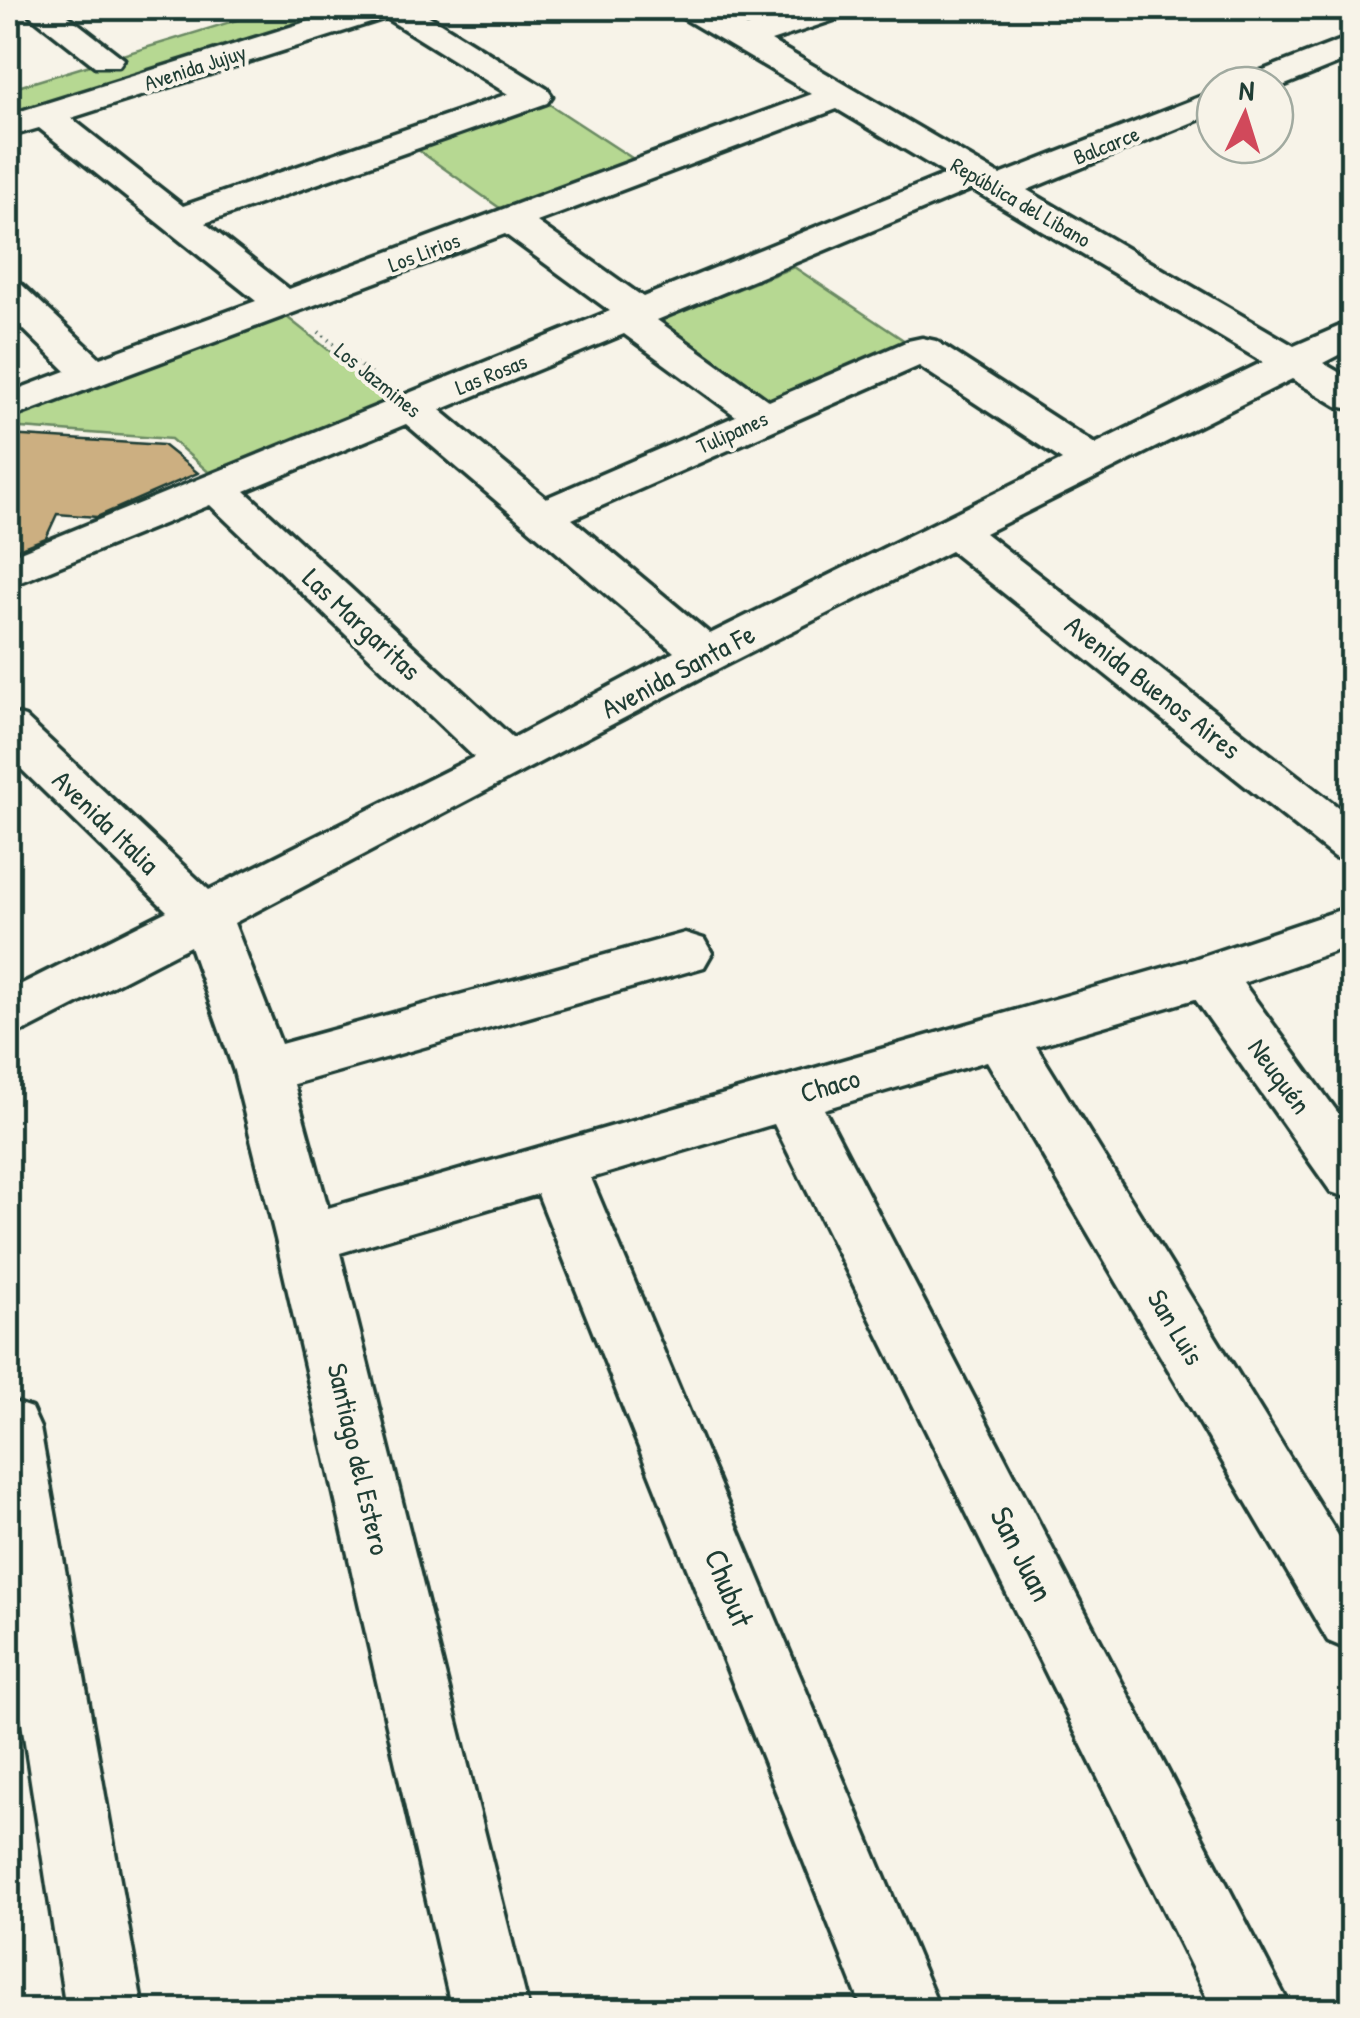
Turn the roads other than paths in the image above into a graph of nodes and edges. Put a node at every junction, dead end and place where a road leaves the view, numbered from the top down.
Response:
1 (38, 8) edge
2 (382, 8) edge
3 (394, 8) edge
4 (690, 8) edge
5 (837, 8) edge
6 (744, 40) junction
7 (1352, 46) edge
8 (144, 48) dead end
9 (107, 60) junction
10 (1295, 69) edge
11 (74, 70) dead end
12 (840, 96) junction
13 (1195, 108) edge
14 (44, 114) junction
15 (8, 126) edge
16 (986, 182) junction
17 (180, 218) junction
18 (510, 220) junction
19 (8, 293) edge
20 (284, 304) junction
21 (634, 315) junction
22 (1352, 333) edge
23 (1292, 362) junction
24 (94, 375) junction
25 (1352, 398) edge
26 (411, 407) junction
27 (8, 408) edge
28 (764, 417) junction
29 (1092, 461) junction
30 (216, 487) junction
31 (542, 516) junction
32 (954, 531) junction
33 (8, 574) edge
34 (706, 654) junction
35 (8, 728) edge
36 (508, 760) junction
37 (1352, 844) edge
38 (204, 916) junction
39 (1352, 925) edge
40 (685, 953) dead end
41 (1206, 975) junction
42 (8, 1015) edge
43 (1000, 1035) junction
44 (262, 1071) junction
45 (789, 1097) junction
46 (556, 1165) junction
47 (1352, 1176) edge
48 (306, 1239) junction
49 (8, 1428) edge
50 (1352, 1619) edge
51 (105, 2010) edge
52 (490, 2010) edge
53 (901, 2010) edge
54 (1254, 2010) edge

1 - 9 street
2 - 14 street, Avenida Jujuy
3 - 17 street
4 - 6 street, República del Libano
5 - 6 street
6 - 12 street, República del Libano
7 - 10 street
8 - 9 street, Avenida Jujuy
9 - 11 street, Avenida Jujuy
12 - 16 street, República del Libano
12 - 18 street, Los Lirios
13 - 16 street, Balcarce
14 - 15 street, Avenida Jujuy
14 - 17 street
16 - 21 street, Las Rosas
16 - 23 street, República del Libano
17 - 20 street
18 - 20 street, Los Lirios
18 - 21 street
19 - 24 street
20 - 24 street, Los Lirios
21 - 26 street, Las Rosas
21 - 28 street
22 - 23 street, Avenida Santa Fe
23 - 25 street, República del Libano
23 - 29 street, Avenida Santa Fe
24 - 27 street, Los Lirios
26 - 30 street, Las Rosas
26 - 31 street, Los Jazmines
28 - 29 street, Tulipanes
28 - 31 street, Tulipanes
29 - 32 street, Avenida Santa Fe
30 - 33 street, Las Rosas
30 - 36 street, Las Margaritas
31 - 34 street, Los Jazmines
32 - 34 street, Avenida Santa Fe
32 - 37 street, Avenida Buenos Aires
34 - 36 street, Avenida Santa Fe
35 - 38 street, Avenida Italia
36 - 38 street, Avenida Santa Fe
38 - 42 street, Avenida Santa Fe
38 - 44 street, Santiago del Estero
39 - 41 street, Chaco
40 - 44 street
41 - 43 street, Chaco
41 - 47 street, Neuquén
43 - 45 street, Chaco
43 - 50 street, San Luis
44 - 48 street, Santiago del Estero
45 - 46 street, Chaco
45 - 54 street, San Juan
46 - 48 street, Chaco
46 - 53 street, Chubut
48 - 52 street, Santiago del Estero
49 - 51 street

